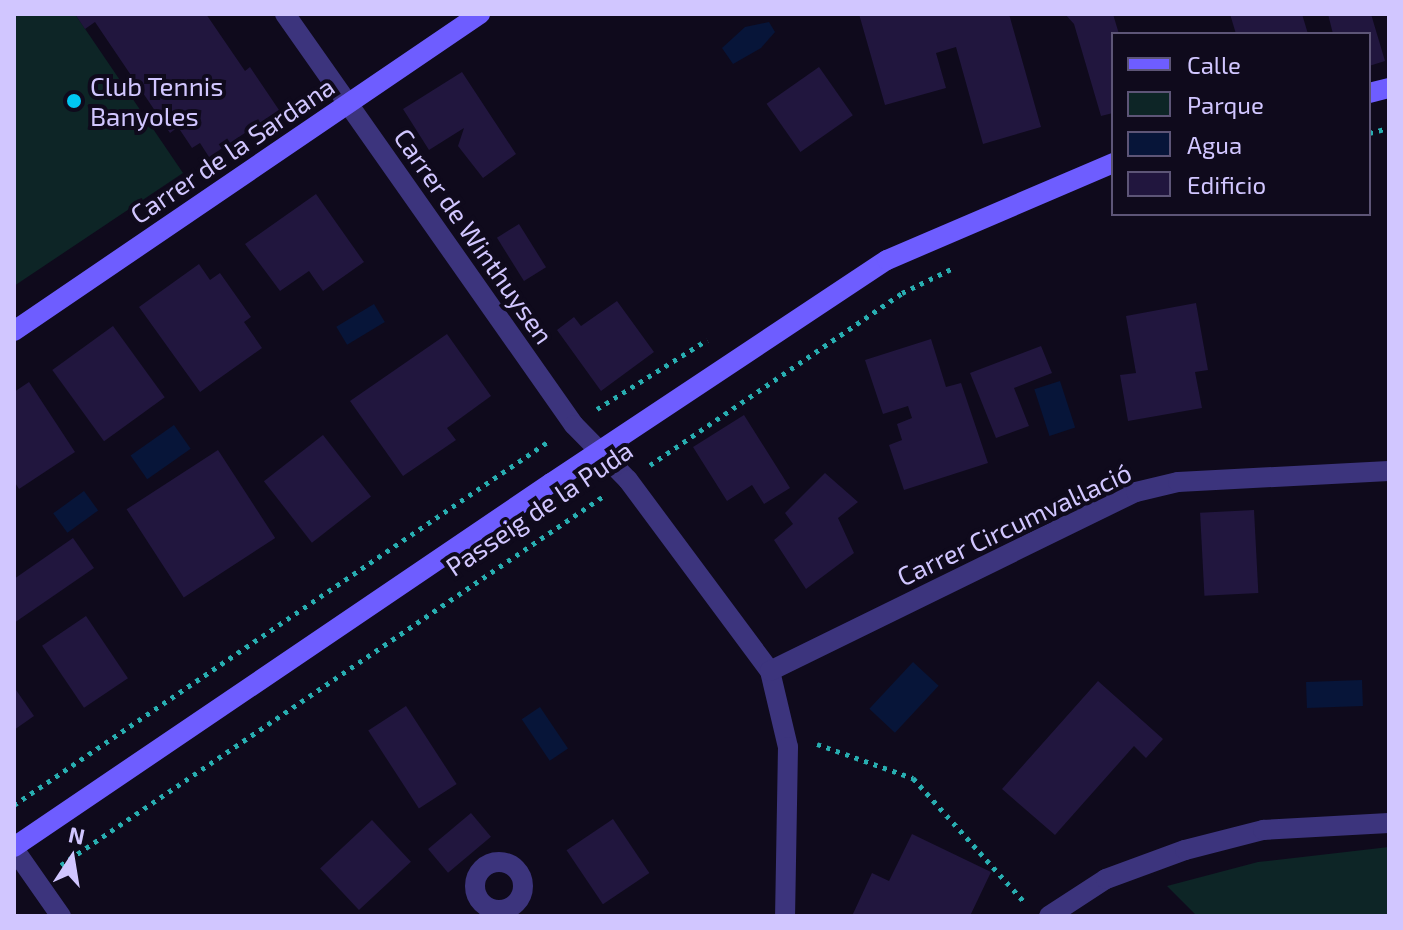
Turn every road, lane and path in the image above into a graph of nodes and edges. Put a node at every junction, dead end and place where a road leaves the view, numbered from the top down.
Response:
1 (285, 14) edge
2 (480, 14) edge
3 (349, 101) junction
4 (1111, 164) edge
5 (965, 262) dead end
6 (14, 331) edge
7 (574, 425) junction
8 (597, 452) junction
9 (1389, 471) edge
10 (628, 480) junction
11 (770, 671) junction
12 (785, 733) junction
13 (14, 805) edge
14 (1389, 823) edge
15 (14, 848) edge
16 (37, 881) junction
17 (1026, 905) dead end
18 (61, 916) edge
19 (785, 916) edge
20 (1049, 916) edge

1 - 3 street, Carrer de Winthuysen
2 - 3 main road, Carrer de la Sardana
3 - 6 main road, Carrer de la Sardana
3 - 7 street, Carrer de Winthuysen
4 - 8 main road, Passeig de la Puda
5 - 10 path, Passeig de la Puda
7 - 8 street, Carrer de Winthuysen
7 - 13 path, Passeig de la Puda
8 - 10 street, Carrer de Winthuysen
8 - 15 main road, Passeig de la Puda
9 - 11 street, Carrer Circumval·lació
10 - 11 street, Carrer de Winthuysen
10 - 16 path, Passeig de la Puda
11 - 12 street
12 - 17 path
12 - 19 street
14 - 20 street
15 - 16 street
16 - 18 street

